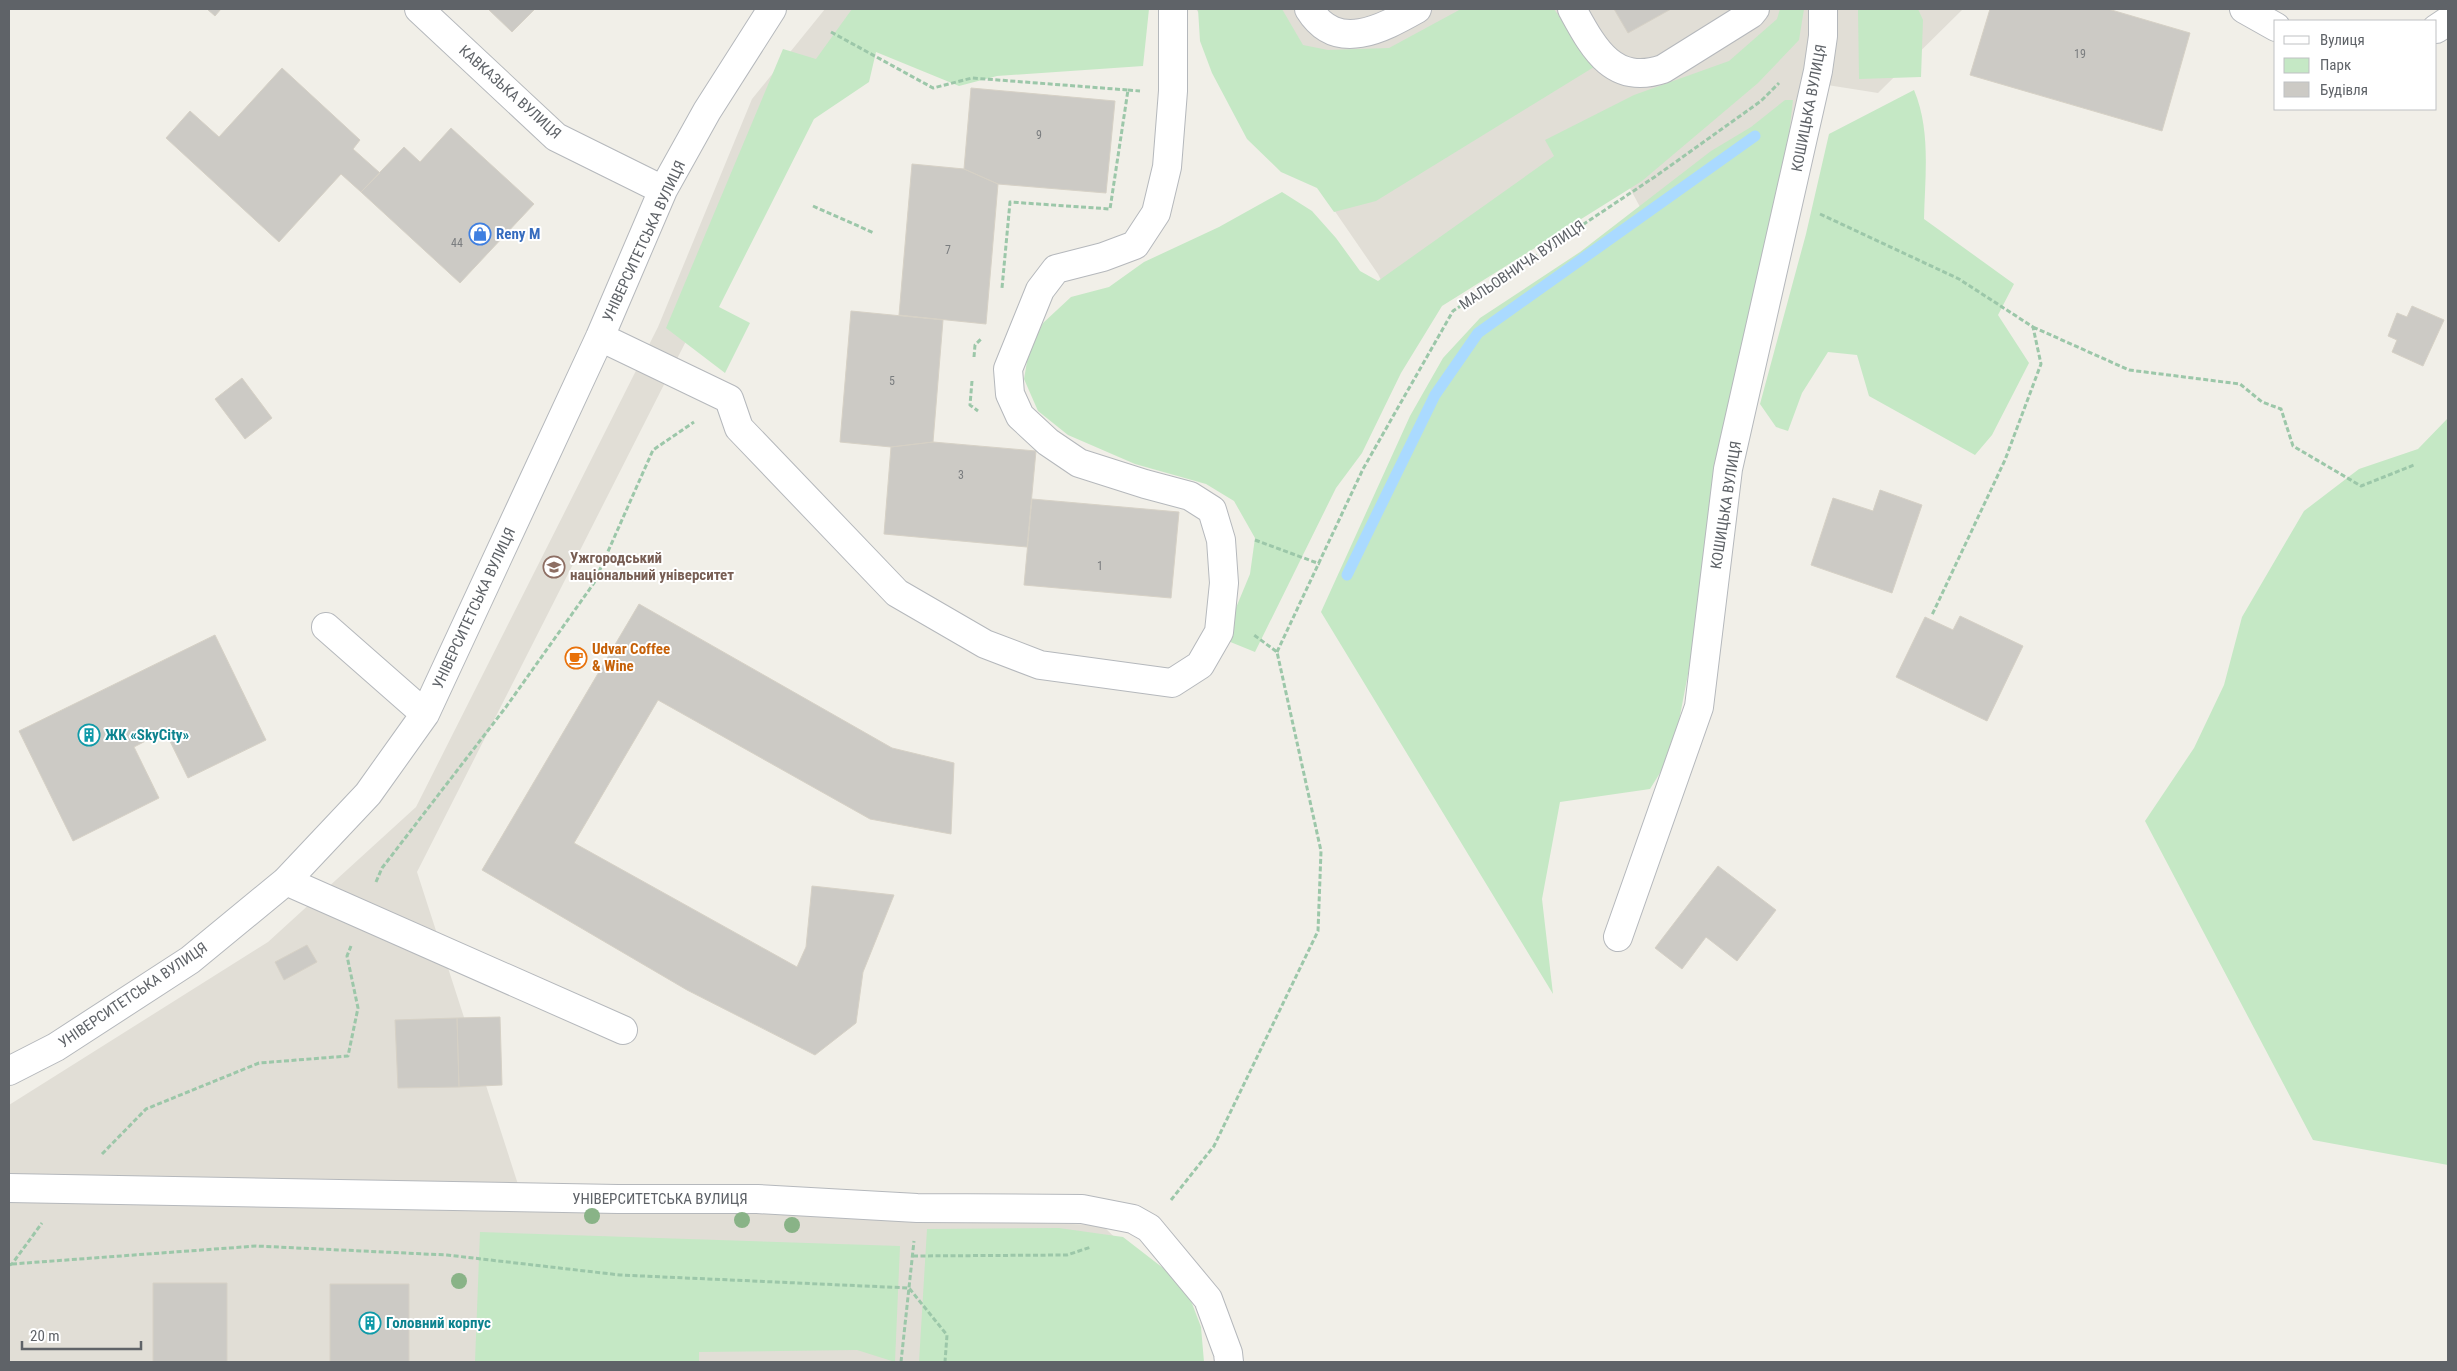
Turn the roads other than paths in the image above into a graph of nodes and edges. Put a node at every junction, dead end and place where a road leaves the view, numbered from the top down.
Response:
1 (419, 9) edge
2 (772, 9) edge
3 (1173, 9) edge
4 (1309, 9) edge
5 (1417, 9) edge
6 (1572, 9) edge
7 (1755, 9) edge
8 (1823, 9) edge
9 (2244, 9) edge
10 (2448, 21) edge
11 (2274, 25) edge
12 (2437, 27) edge
13 (664, 190) junction
14 (600, 337) junction
15 (326, 627) dead end
16 (425, 714) junction
17 (286, 881) junction
18 (1618, 938) dead end
19 (624, 1030) dead end
20 (9, 1071) edge
21 (9, 1188) edge
22 (1228, 1362) edge

1 - 13 street, КАВКАЗЬКА ВУЛИЦЯ
2 - 13 street, УНІВЕРСИТЕТСЬКА ВУЛИЦЯ
3 - 14 street
4 - 5 street
6 - 7 street
8 - 18 street, КОШИЦЬКА ВУЛИЦЯ
9 - 11 street
10 - 12 street
13 - 14 street, УНІВЕРСИТЕТСЬКА ВУЛИЦЯ
14 - 16 street, УНІВЕРСИТЕТСЬКА ВУЛИЦЯ
15 - 16 street
16 - 17 street, УНІВЕРСИТЕТСЬКА ВУЛИЦЯ
17 - 19 street
17 - 20 street, УНІВЕРСИТЕТСЬКА ВУЛИЦЯ
21 - 22 street, УНІВЕРСИТЕТСЬКА ВУЛИЦЯ

